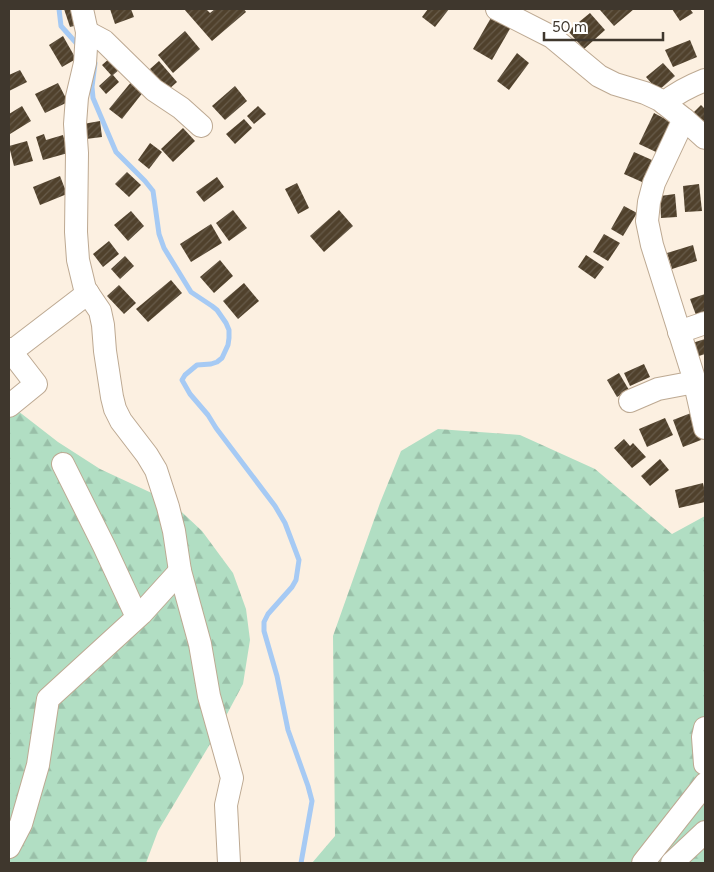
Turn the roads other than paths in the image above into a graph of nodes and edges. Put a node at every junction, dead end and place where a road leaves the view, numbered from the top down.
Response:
1 (82, 9) edge
2 (497, 9) edge
3 (87, 32) junction
4 (705, 80) edge
5 (664, 104) junction
6 (684, 119) junction
7 (200, 126) dead end
8 (705, 138) edge
9 (88, 293) junction
10 (705, 324) edge
11 (679, 332) junction
12 (10, 350) edge
13 (695, 382) junction
14 (630, 401) dead end
15 (9, 406) edge
16 (705, 428) edge
17 (63, 464) dead end
18 (180, 571) junction
19 (137, 617) junction
20 (705, 728) edge
21 (705, 764) edge
22 (705, 784) edge
23 (705, 832) edge
24 (9, 847) edge
25 (229, 863) edge
26 (643, 863) edge
27 (672, 863) edge

1 - 3 street
2 - 5 street
3 - 7 street
3 - 9 street
4 - 5 street
5 - 6 street
6 - 8 street
6 - 11 street
9 - 12 street
9 - 18 street
10 - 11 street
11 - 13 street
12 - 15 street
13 - 14 street
13 - 16 street
17 - 19 street
18 - 19 street
18 - 25 street
19 - 24 street
20 - 21 street
22 - 26 street
23 - 27 street

